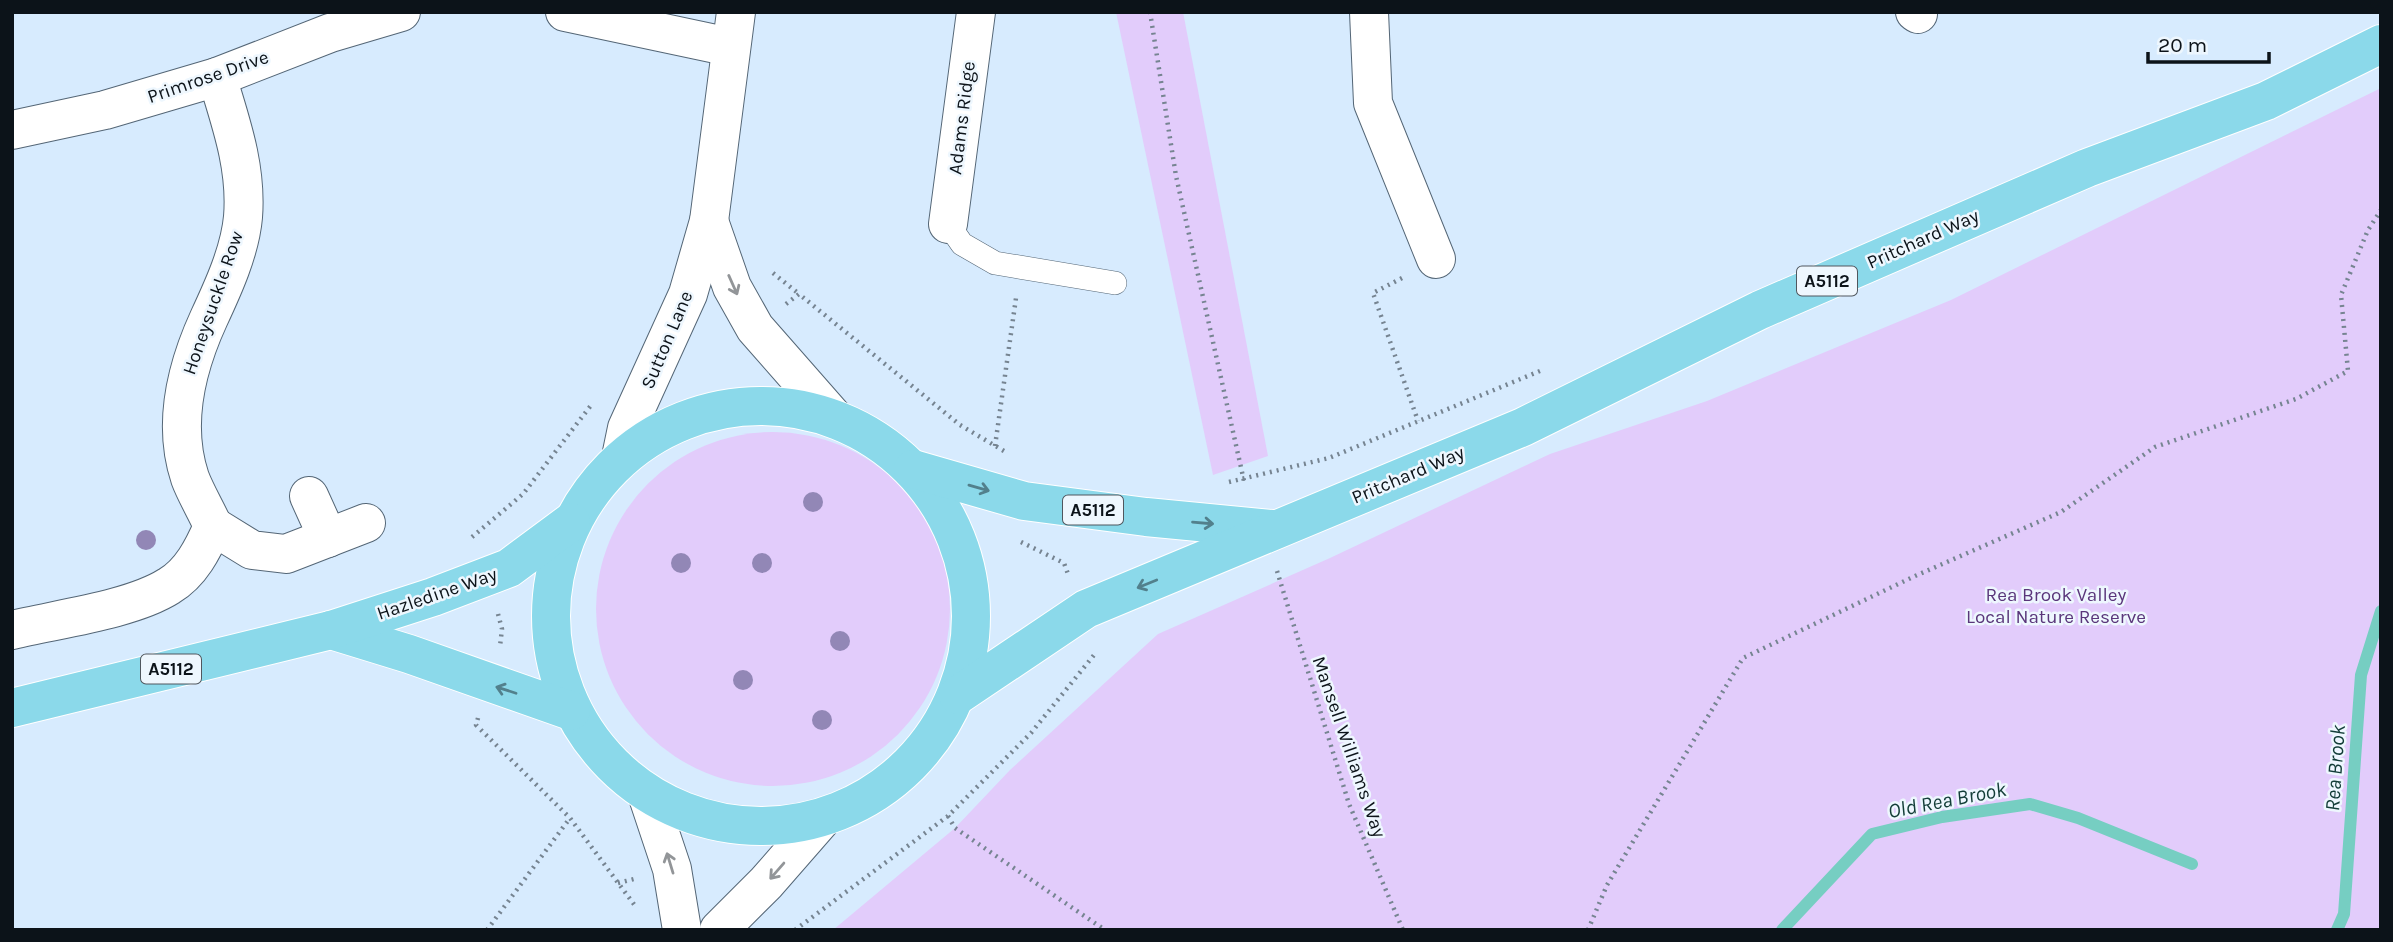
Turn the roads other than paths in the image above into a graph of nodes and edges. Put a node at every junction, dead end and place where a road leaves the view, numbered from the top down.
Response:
1 (401, 12) edge
2 (565, 12) edge
3 (976, 12) edge
4 (1369, 12) edge
5 (733, 30) edge
6 (2381, 44) edge
7 (217, 77) junction
8 (12, 130) edge
9 (709, 221) junction
10 (948, 224) joint
11 (1436, 259) road end
12 (1115, 283) dead end
13 (834, 418) junction
14 (621, 457) junction
15 (913, 469) junction
16 (309, 496) dead end
17 (571, 522) junction
18 (366, 523) dead end
19 (213, 526) junction
20 (1278, 530) junction
21 (328, 538) junction
22 (12, 630) edge
23 (331, 630) junction
24 (958, 695) junction
25 (12, 708) edge
26 (571, 711) junction
27 (647, 794) junction
28 (821, 820) junction
29 (682, 930) edge
30 (719, 930) edge

1 - 7 street, Primrose Drive
2 - 5 street
3 - 10 street, Adams Ridge
4 - 11 street
5 - 9 street, Sutton Lane
6 - 20 main road, Pritchard Way / A5112
7 - 8 street, Primrose Drive
7 - 19 street, Honeysuckle Row
9 -> 13 street, Sutton Lane
9 - 14 street, Sutton Lane
10 - 12 lane
13 - 14 main road
13 - 15 main road
14 - 17 main road
15 -> 20 main road, Pritchard Way / A5112
15 - 24 main road
16 - 21 street
17 - 23 main road, Hazledine Way / A5112
17 - 26 main road
18 - 21 street
19 - 21 street
19 - 22 street
20 -> 24 main road, Pritchard Way / A5112
23 - 25 main road, Hazledine Way / A5112
26 -> 23 main road, Hazledine Way
24 - 28 main road
26 - 27 main road
27 - 28 main road
29 -> 27 street
28 -> 30 street

